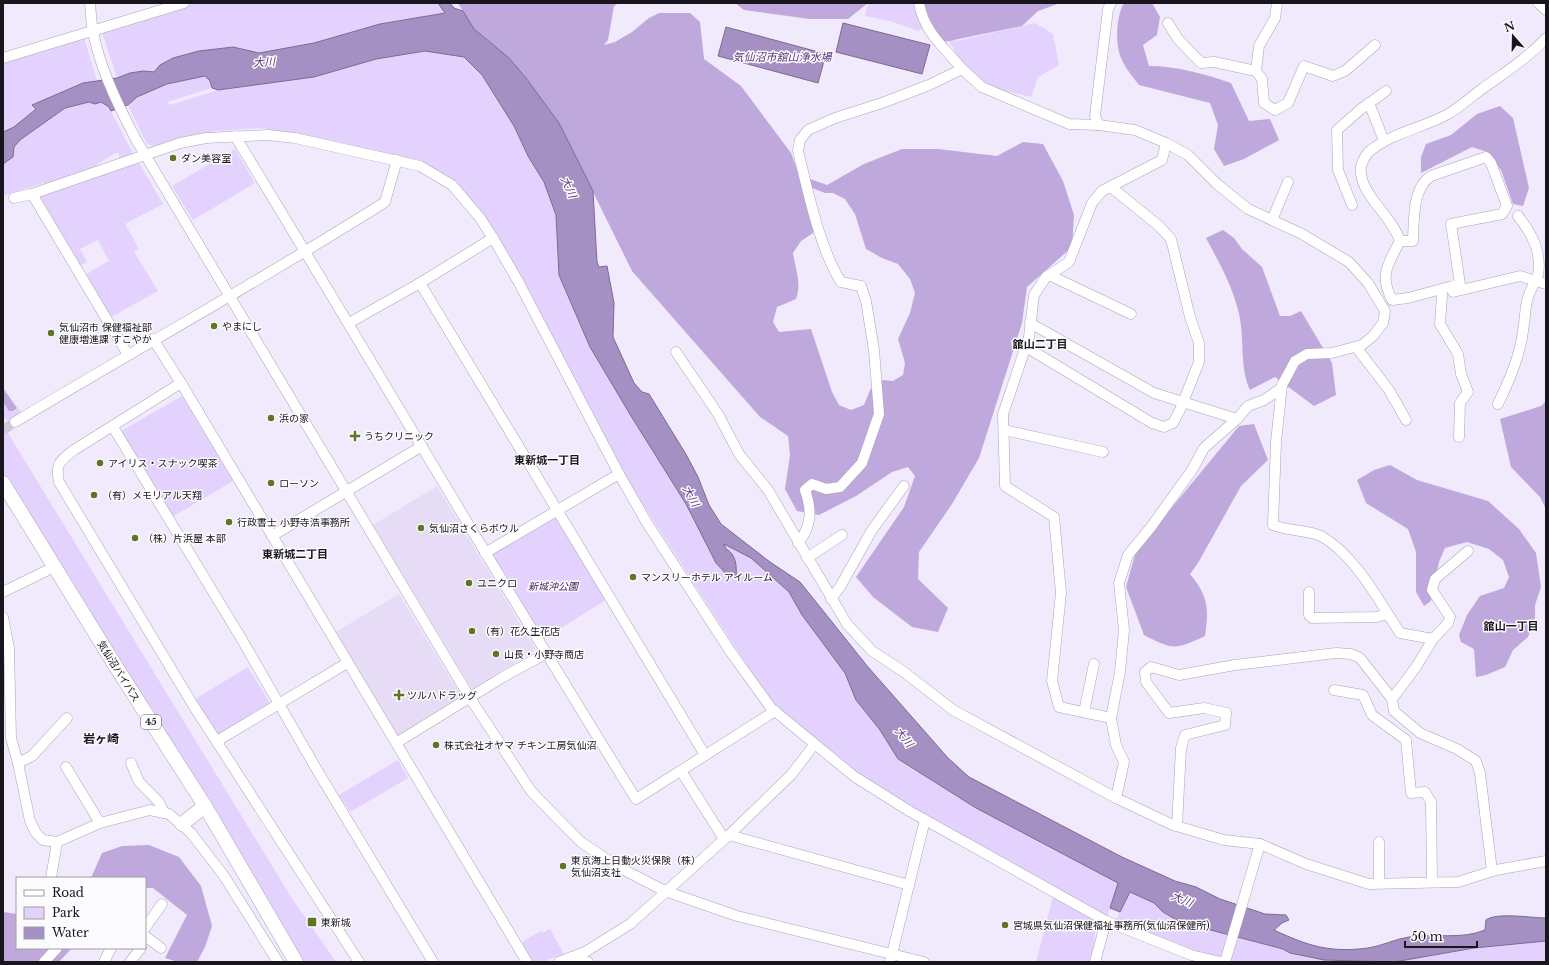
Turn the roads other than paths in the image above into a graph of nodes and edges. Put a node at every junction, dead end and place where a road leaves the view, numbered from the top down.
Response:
1 (90, 3) edge
2 (184, 3) edge
3 (919, 3) edge
4 (1110, 3) edge
5 (1277, 3) edge
6 (1538, 3) edge
7 (1546, 10) edge
8 (1168, 23) dead end
9 (93, 31) junction
10 (1546, 38) edge
11 (1375, 45) dead end
12 (3, 58) edge
13 (962, 69) junction
14 (1256, 71) junction
15 (1386, 91) dead end
16 (1368, 103) junction
17 (1098, 125) junction
18 (235, 136) junction
19 (1384, 141) junction
20 (1166, 142) junction
21 (145, 155) junction
22 (397, 160) junction
23 (1288, 182) dead end
24 (1111, 187) junction
25 (32, 194) junction
26 (14, 198) dead end
27 (1352, 206) dead end
28 (1518, 216) dead end
29 (1272, 220) junction
30 (493, 238) junction
31 (1400, 241) junction
32 (305, 252) junction
33 (1049, 274) junction
34 (1542, 279) edge
35 (420, 283) junction
36 (230, 295) junction
37 (1421, 295) junction
38 (1442, 295) junction
39 (1392, 300) junction
40 (1382, 305) junction
41 (1131, 314) dead end
42 (349, 323) junction
43 (1030, 323) junction
44 (153, 339) junction
45 (1026, 347) junction
46 (1356, 347) junction
47 (676, 352) dead end
48 (128, 355) junction
49 (181, 383) junction
50 (1282, 385) junction
51 (1182, 403) junction
52 (1498, 404) dead end
53 (1237, 419) junction
54 (1406, 420) dead end
55 (15, 422) tunnel mouth
56 (113, 427) junction
57 (1004, 430) junction
58 (1459, 437) dead end
59 (422, 446) junction
60 (1103, 452) dead end
61 (619, 474) junction
62 (3, 483) edge
63 (904, 486) dead end
64 (346, 491) junction
65 (557, 510) junction
66 (842, 535) dead end
67 (272, 536) junction
68 (798, 543) junction
69 (1468, 551) dead end
70 (485, 553) junction
71 (807, 558) junction
72 (46, 571) dead end
73 (3, 592) edge
74 (1309, 592) dead end
75 (832, 599) junction
76 (1387, 614) junction
77 (3, 617) edge
78 (1433, 639) junction
79 (545, 654) junction
80 (347, 663) junction
81 (1094, 664) dead end
82 (1334, 690) dead end
83 (470, 698) junction
84 (1392, 699) junction
85 (280, 704) junction
86 (775, 711) junction
87 (1084, 712) junction
88 (67, 718) dead end
89 (1111, 718) junction
90 (7, 740) edge
91 (217, 741) junction
92 (396, 743) junction
93 (814, 745) junction
94 (705, 756) junction
95 (18, 763) junction
96 (131, 763) dead end
97 (66, 767) dead end
98 (681, 771) junction
99 (1116, 798) junction
100 (205, 806) junction
101 (164, 813) junction
102 (925, 820) junction
103 (100, 823) junction
104 (182, 824) junction
105 (1177, 826) junction
106 (727, 837) junction
107 (57, 842) junction
108 (1379, 842) dead end
109 (1260, 844) junction
110 (1546, 861) edge
111 (1492, 871) junction
112 (52, 877) edge
113 (1432, 882) junction
114 (1379, 883) junction
115 (909, 885) junction
116 (665, 891) junction
117 (162, 904) dead end
118 (1106, 921) junction
119 (146, 927) edge
120 (146, 939) edge
121 (161, 948) dead end
122 (56, 949) edge
123 (110, 949) edge
124 (140, 949) edge
125 (572, 957) junction
126 (891, 958) edge
127 (44, 962) edge
128 (104, 962) edge
129 (130, 962) edge
130 (278, 962) edge
131 (296, 962) edge
132 (358, 962) edge
133 (433, 962) edge
134 (527, 962) edge
135 (559, 962) edge
136 (588, 962) edge
137 (924, 962) edge
138 (1095, 962) edge
139 (1221, 962) edge
140 (1226, 962) edge

1 - 9 street
2 - 9 street
3 - 13 street
4 - 17 street
5 - 14 street
6 - 7 street
8 - 14 street
9 - 12 street
9 - 21 street
10 - 19 street
11 - 14 street
13 - 17 street
13 - 68 street
15 - 16 street
16 - 19 street
16 - 27 street
17 - 20 street
18 - 21 street
18 - 22 street
18 - 32 street
19 - 31 street
20 - 24 street
20 - 29 street
21 - 25 street
21 - 36 street
22 - 30 street
22 - 32 street
23 - 29 street
24 - 33 street
24 - 51 street
25 - 26 street
25 - 48 street
28 - 34 street
29 - 40 street
30 - 35 street
30 - 61 street
31 - 37 street
31 - 39 street
32 - 36 street
32 - 42 street
33 - 41 street
33 - 43 street
34 - 38 street
34 - 52 street
35 - 42 street
35 - 65 street
36 - 44 street
36 - 64 street
37 - 38 street
37 - 39 street
38 - 58 street
39 - 40 street
40 - 46 street
42 - 59 street
43 - 45 street
43 - 51 street
44 - 48 street
44 - 49 street
45 - 51 street
45 - 57 street
46 - 50 street
46 - 54 street
47 - 68 street
48 - 55 street
49 - 56 street
49 - 67 street
50 - 53 street
50 - 76 street
51 - 53 street
53 - 89 street
56 - 85 street
56 - 91 street
57 - 60 street
57 - 87 street
59 - 64 street
59 - 70 street
61 - 65 street
61 - 86 street
62 - 100 highway, 気仙沼バイパス / 45
63 - 75 street
64 - 67 street
64 - 83 street
65 - 70 street
65 - 94 street
66 - 71 street
67 - 80 street
68 - 71 street
69 - 78 street
70 - 79 street
71 - 75 street
72 - 73 street
74 - 76 street
75 - 99 street
76 - 78 street
77 - 90 street
78 - 84 street
79 - 83 street
79 - 98 street
80 - 85 street
80 - 92 street
81 - 87 street
82 - 113 street
83 - 92 street
83 - 116 street
84 - 105 street
84 - 111 street
85 - 91 street
85 - 133 street
86 - 93 street
86 - 94 street
87 - 89 street
88 - 95 street
89 - 99 street
90 - 95 street
91 - 132 street
92 - 134 street
93 - 102 street
93 - 106 street
94 - 98 street
95 - 107 street
96 - 101 street
97 - 103 street
98 - 106 street
99 - 105 street
100 - 104 highway
100 - 131 highway, 気仙沼バイパス / 45
101 - 103 street
101 - 104 street
102 - 115 street
102 - 118 street
103 - 107 street
104 - 130 street
105 - 109 street
106 - 115 street
106 - 116 street
107 - 112 street
108 - 114 street
109 - 114 street
109 - 140 street
110 - 111 street
111 - 113 street
113 - 114 street
115 - 126 street
116 - 125 street
116 - 126 street
117 - 119 street
118 - 138 street
118 - 139 street
120 - 121 street
122 - 127 street
123 - 128 street
124 - 129 street
125 - 135 street
125 - 136 street
126 - 137 street

